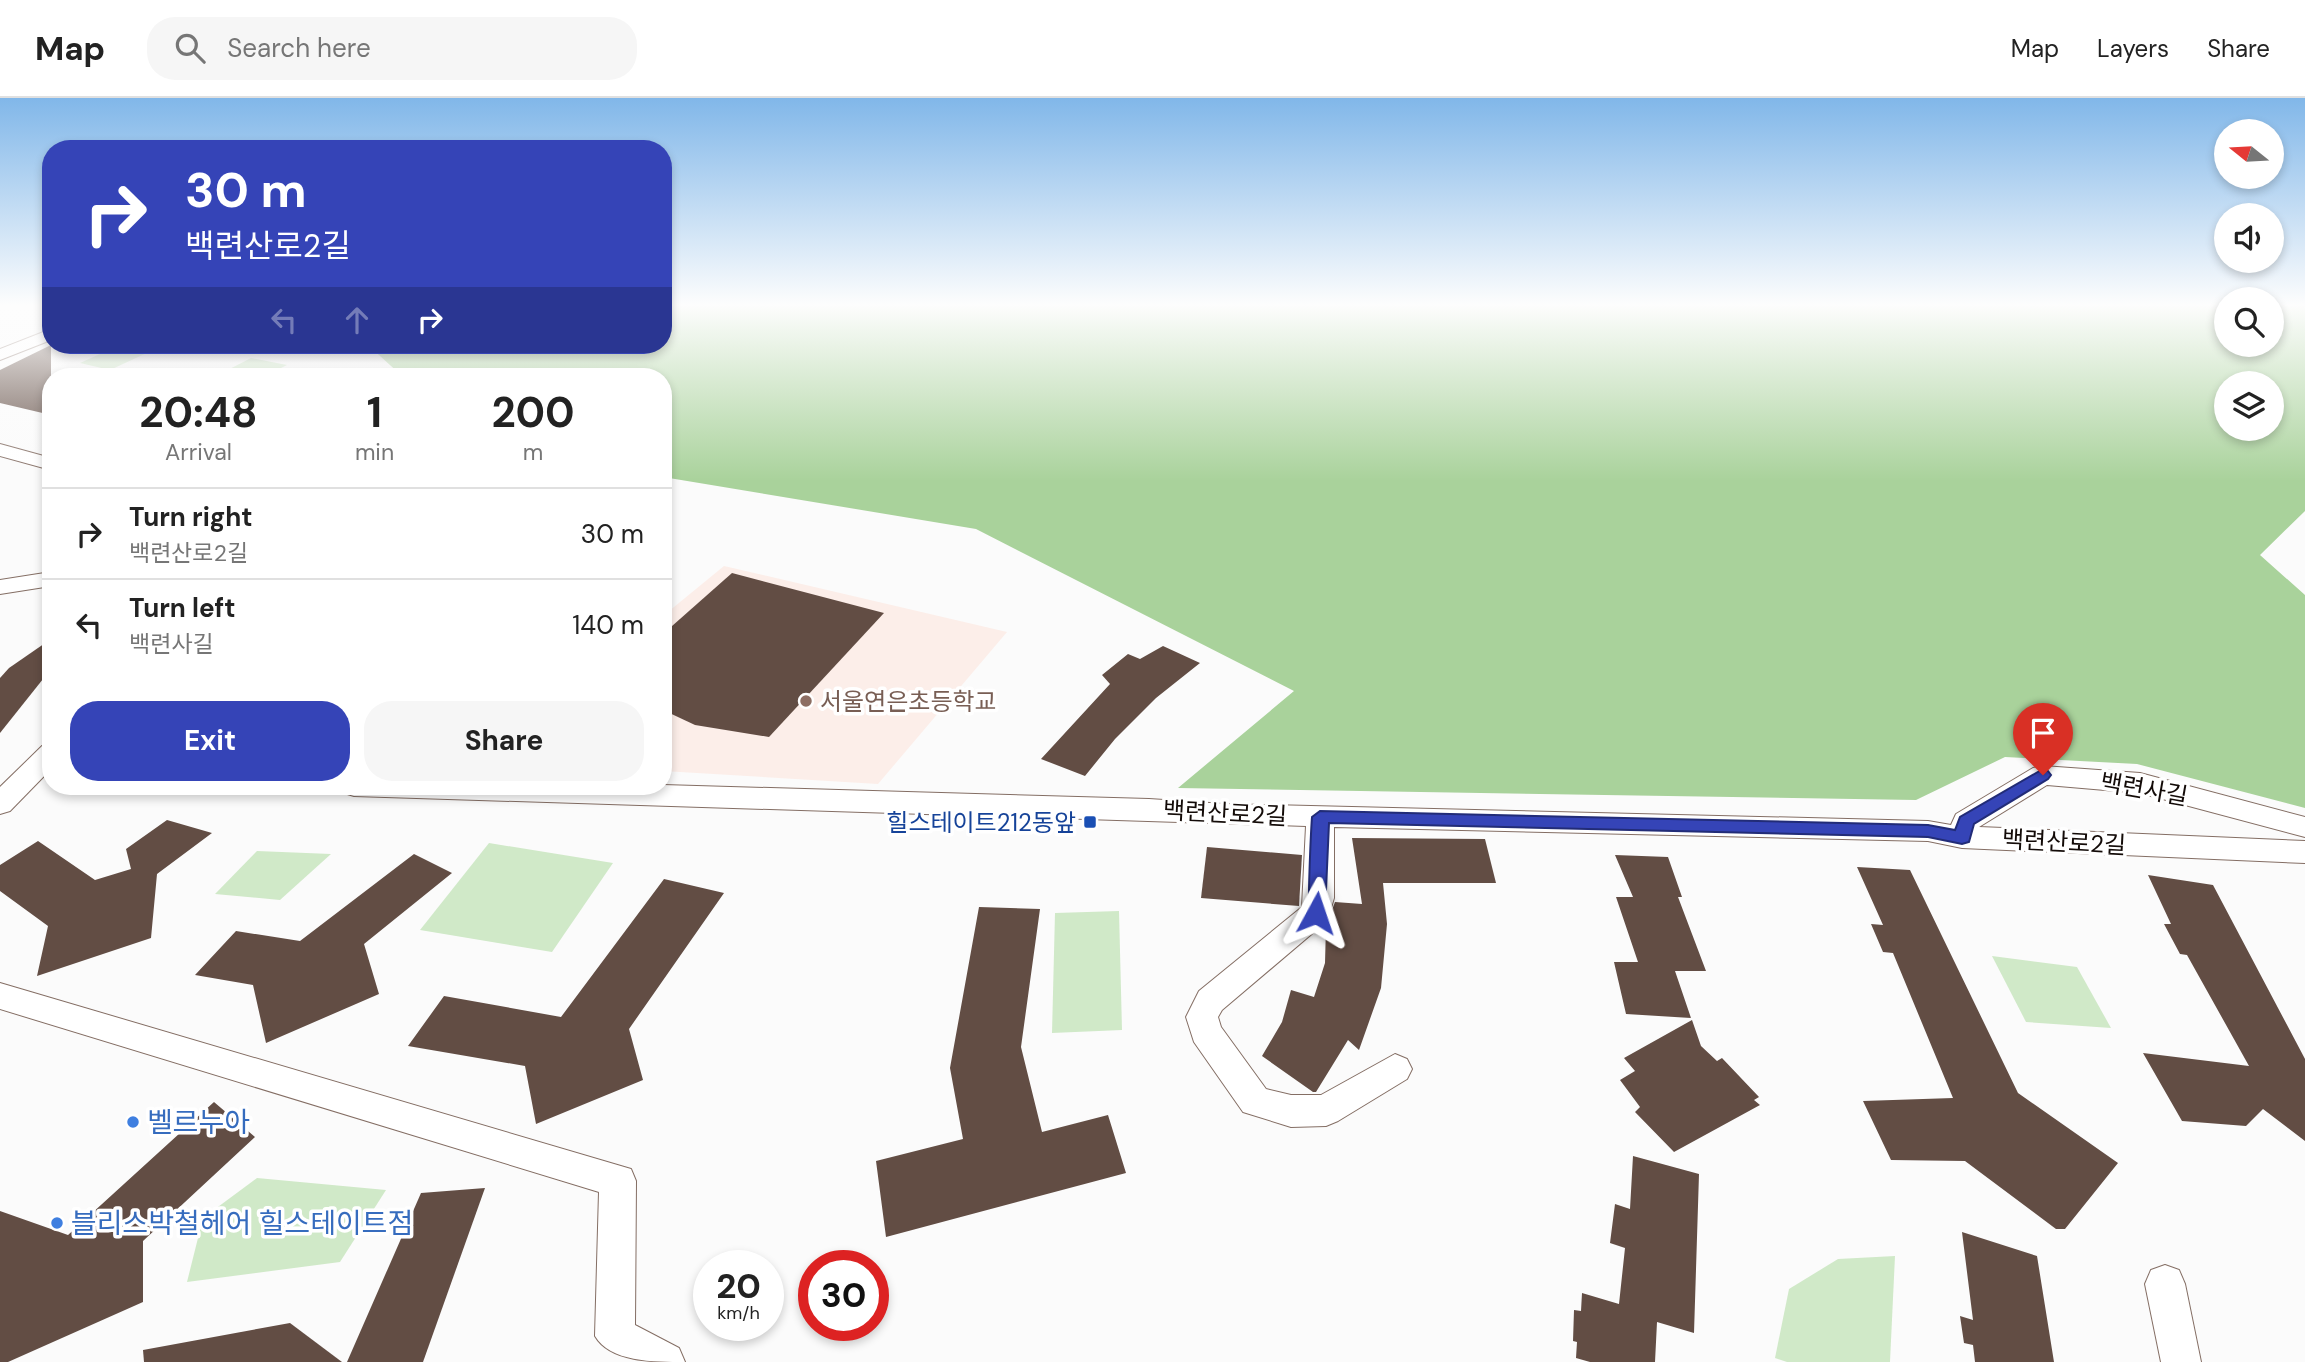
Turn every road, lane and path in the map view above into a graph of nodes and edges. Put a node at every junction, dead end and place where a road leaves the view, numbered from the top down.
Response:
1 (0, 450) edge
2 (42, 462) edge
3 (42, 580) edge
4 (0, 587) edge
5 (42, 761) edge
6 (25, 779) edge
7 (651, 795) edge
8 (0, 804) edge
9 (1320, 817) junction
10 (2305, 827) edge
11 (1962, 837) junction
12 (2305, 852) edge
13 (0, 996) edge
14 (1395, 1069) dead end
15 (2165, 1284) dead end
16 (665, 1362) edge
17 (2181, 1362) edge

1 - 2 street
3 - 4 street
5 - 6 street
6 - 8 street
7 - 9 street, 백련산로2길
9 - 11 street, 백련산로2길
9 - 14 street
10 - 11 street, 백련사길
11 - 12 street, 백련산로2길
13 - 16 street
15 - 17 street

